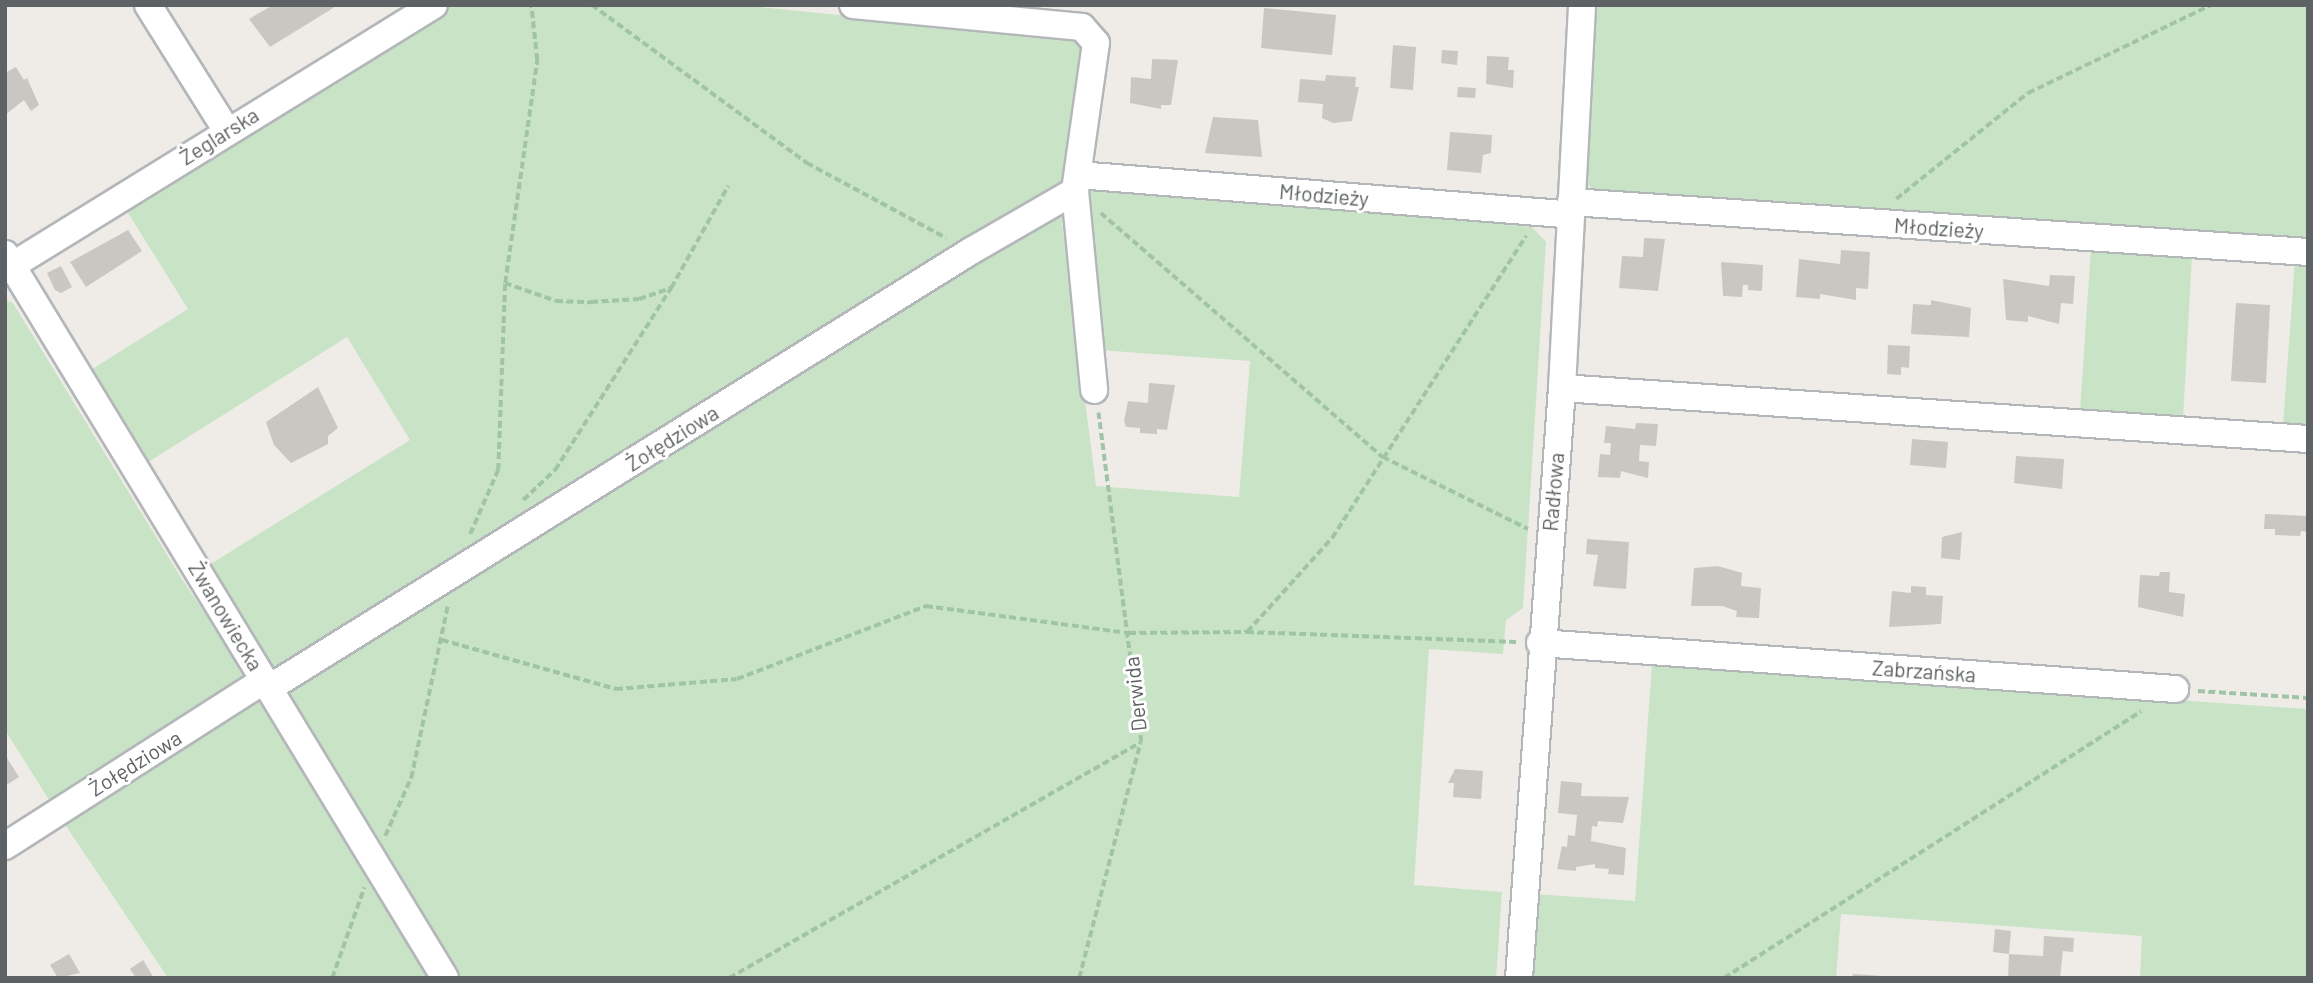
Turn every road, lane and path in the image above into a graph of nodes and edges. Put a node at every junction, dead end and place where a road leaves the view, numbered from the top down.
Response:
1 (148, 5) edge
2 (531, 5) edge
3 (592, 5) edge
4 (853, 5) edge
5 (1582, 5) edge
6 (2211, 5) edge
7 (433, 6) edge
8 (227, 131) junction
9 (1077, 183) junction
10 (728, 186) dead end
11 (1571, 208) junction
12 (1534, 211) junction
13 (1867, 223) junction
14 (971, 251) junction
15 (2308, 252) edge
16 (7, 263) edge
17 (506, 283) junction
18 (671, 288) junction
19 (1562, 388) junction
20 (1094, 390) joint
21 (2308, 439) edge
22 (1383, 457) junction
23 (516, 507) dead end
24 (467, 539) dead end
25 (1549, 540) junction
26 (454, 575) junction
27 (1247, 632) junction
28 (1129, 633) junction
29 (442, 640) junction
30 (1541, 643) junction
31 (268, 684) junction
32 (2175, 689) junction
33 (2308, 698) edge
34 (1141, 742) junction
35 (5, 846) edge
36 (375, 858) junction
37 (332, 978) edge
38 (445, 978) edge
39 (729, 978) edge
40 (1079, 978) edge
41 (1519, 978) edge
42 (1724, 978) edge

1 - 8 street
2 - 17 path
3 - 14 path
4 - 9 street
5 - 11 street, Radłowa
6 - 13 path
7 - 8 street, Żeglarska
8 - 16 street, Żeglarska
9 - 12 street, Młodzieży
9 - 14 street, Żołędziowa
9 - 20 street
9 - 22 path
10 - 18 path
11 - 12 street, Młodzieży
11 - 13 street, Młodzieży
11 - 19 street, Radłowa
12 - 22 path
13 - 15 street, Młodzieży
14 - 26 street, Żołędziowa
16 - 31 street, Żwanowiecka
17 - 18 path
17 - 24 path
18 - 23 path
19 - 21 street
19 - 25 street, Radłowa
20 - 28 path, Derwida
22 - 25 path
22 - 27 path
25 - 30 street, Radłowa
26 - 29 path
26 - 31 street, Żołędziowa
27 - 28 path
27 - 30 path
28 - 29 path
28 - 34 path, Derwida
29 - 36 path
30 - 32 street, Zabrzańska
30 - 41 street, Radłowa
31 - 35 street, Żołędziowa
31 - 36 street, Żwanowiecka
32 - 33 path
32 - 42 path
34 - 39 path, Derwida
34 - 40 path
36 - 37 path
36 - 38 street, Żwanowiecka

